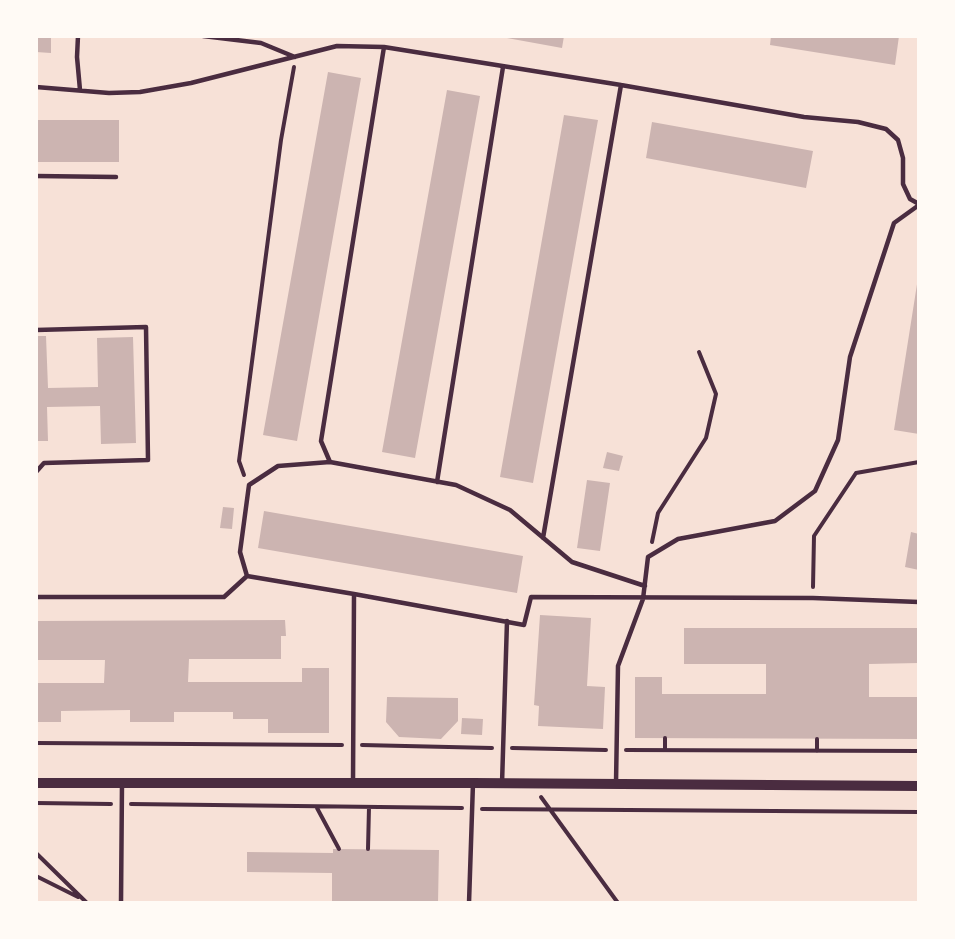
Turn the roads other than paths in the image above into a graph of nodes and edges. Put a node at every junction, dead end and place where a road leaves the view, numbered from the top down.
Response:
1 (78, 36) edge
2 (203, 36) edge
3 (384, 48) junction
4 (295, 57) junction
5 (503, 67) junction
6 (621, 85) junction
7 (36, 87) edge
8 (80, 90) junction
9 (36, 176) edge
10 (116, 177) dead end
11 (919, 204) edge
12 (36, 330) edge
13 (330, 462) junction
14 (36, 472) edge
15 (437, 482) junction
16 (543, 538) junction
17 (247, 576) junction
18 (645, 586) junction
19 (354, 594) junction
20 (36, 597) edge
21 (643, 599) junction
22 (919, 602) edge
23 (507, 621) junction
24 (36, 783) edge
25 (122, 783) junction
26 (353, 783) junction
27 (472, 783) junction
28 (502, 784) junction
29 (616, 785) junction
30 (919, 786) edge
31 (121, 903) edge
32 (469, 903) edge

1 - 8 lane
2 - 4 lane
3 - 4 lane
3 - 5 lane
3 - 13 lane
4 - 8 lane
5 - 6 lane
5 - 15 lane
6 - 11 lane
6 - 16 lane
7 - 8 lane
9 - 10 lane
11 - 18 lane
12 - 14 lane
13 - 15 lane
13 - 17 lane
15 - 16 lane
16 - 18 lane
17 - 19 lane
17 - 20 lane
18 - 21 lane
19 - 23 lane
19 - 26 lane
21 - 22 lane
21 - 23 lane
21 - 29 lane
23 - 28 lane
24 - 25 street
25 - 26 street
25 - 31 lane
26 - 27 street
27 - 28 street
27 - 32 lane
28 - 29 street
29 - 30 street

